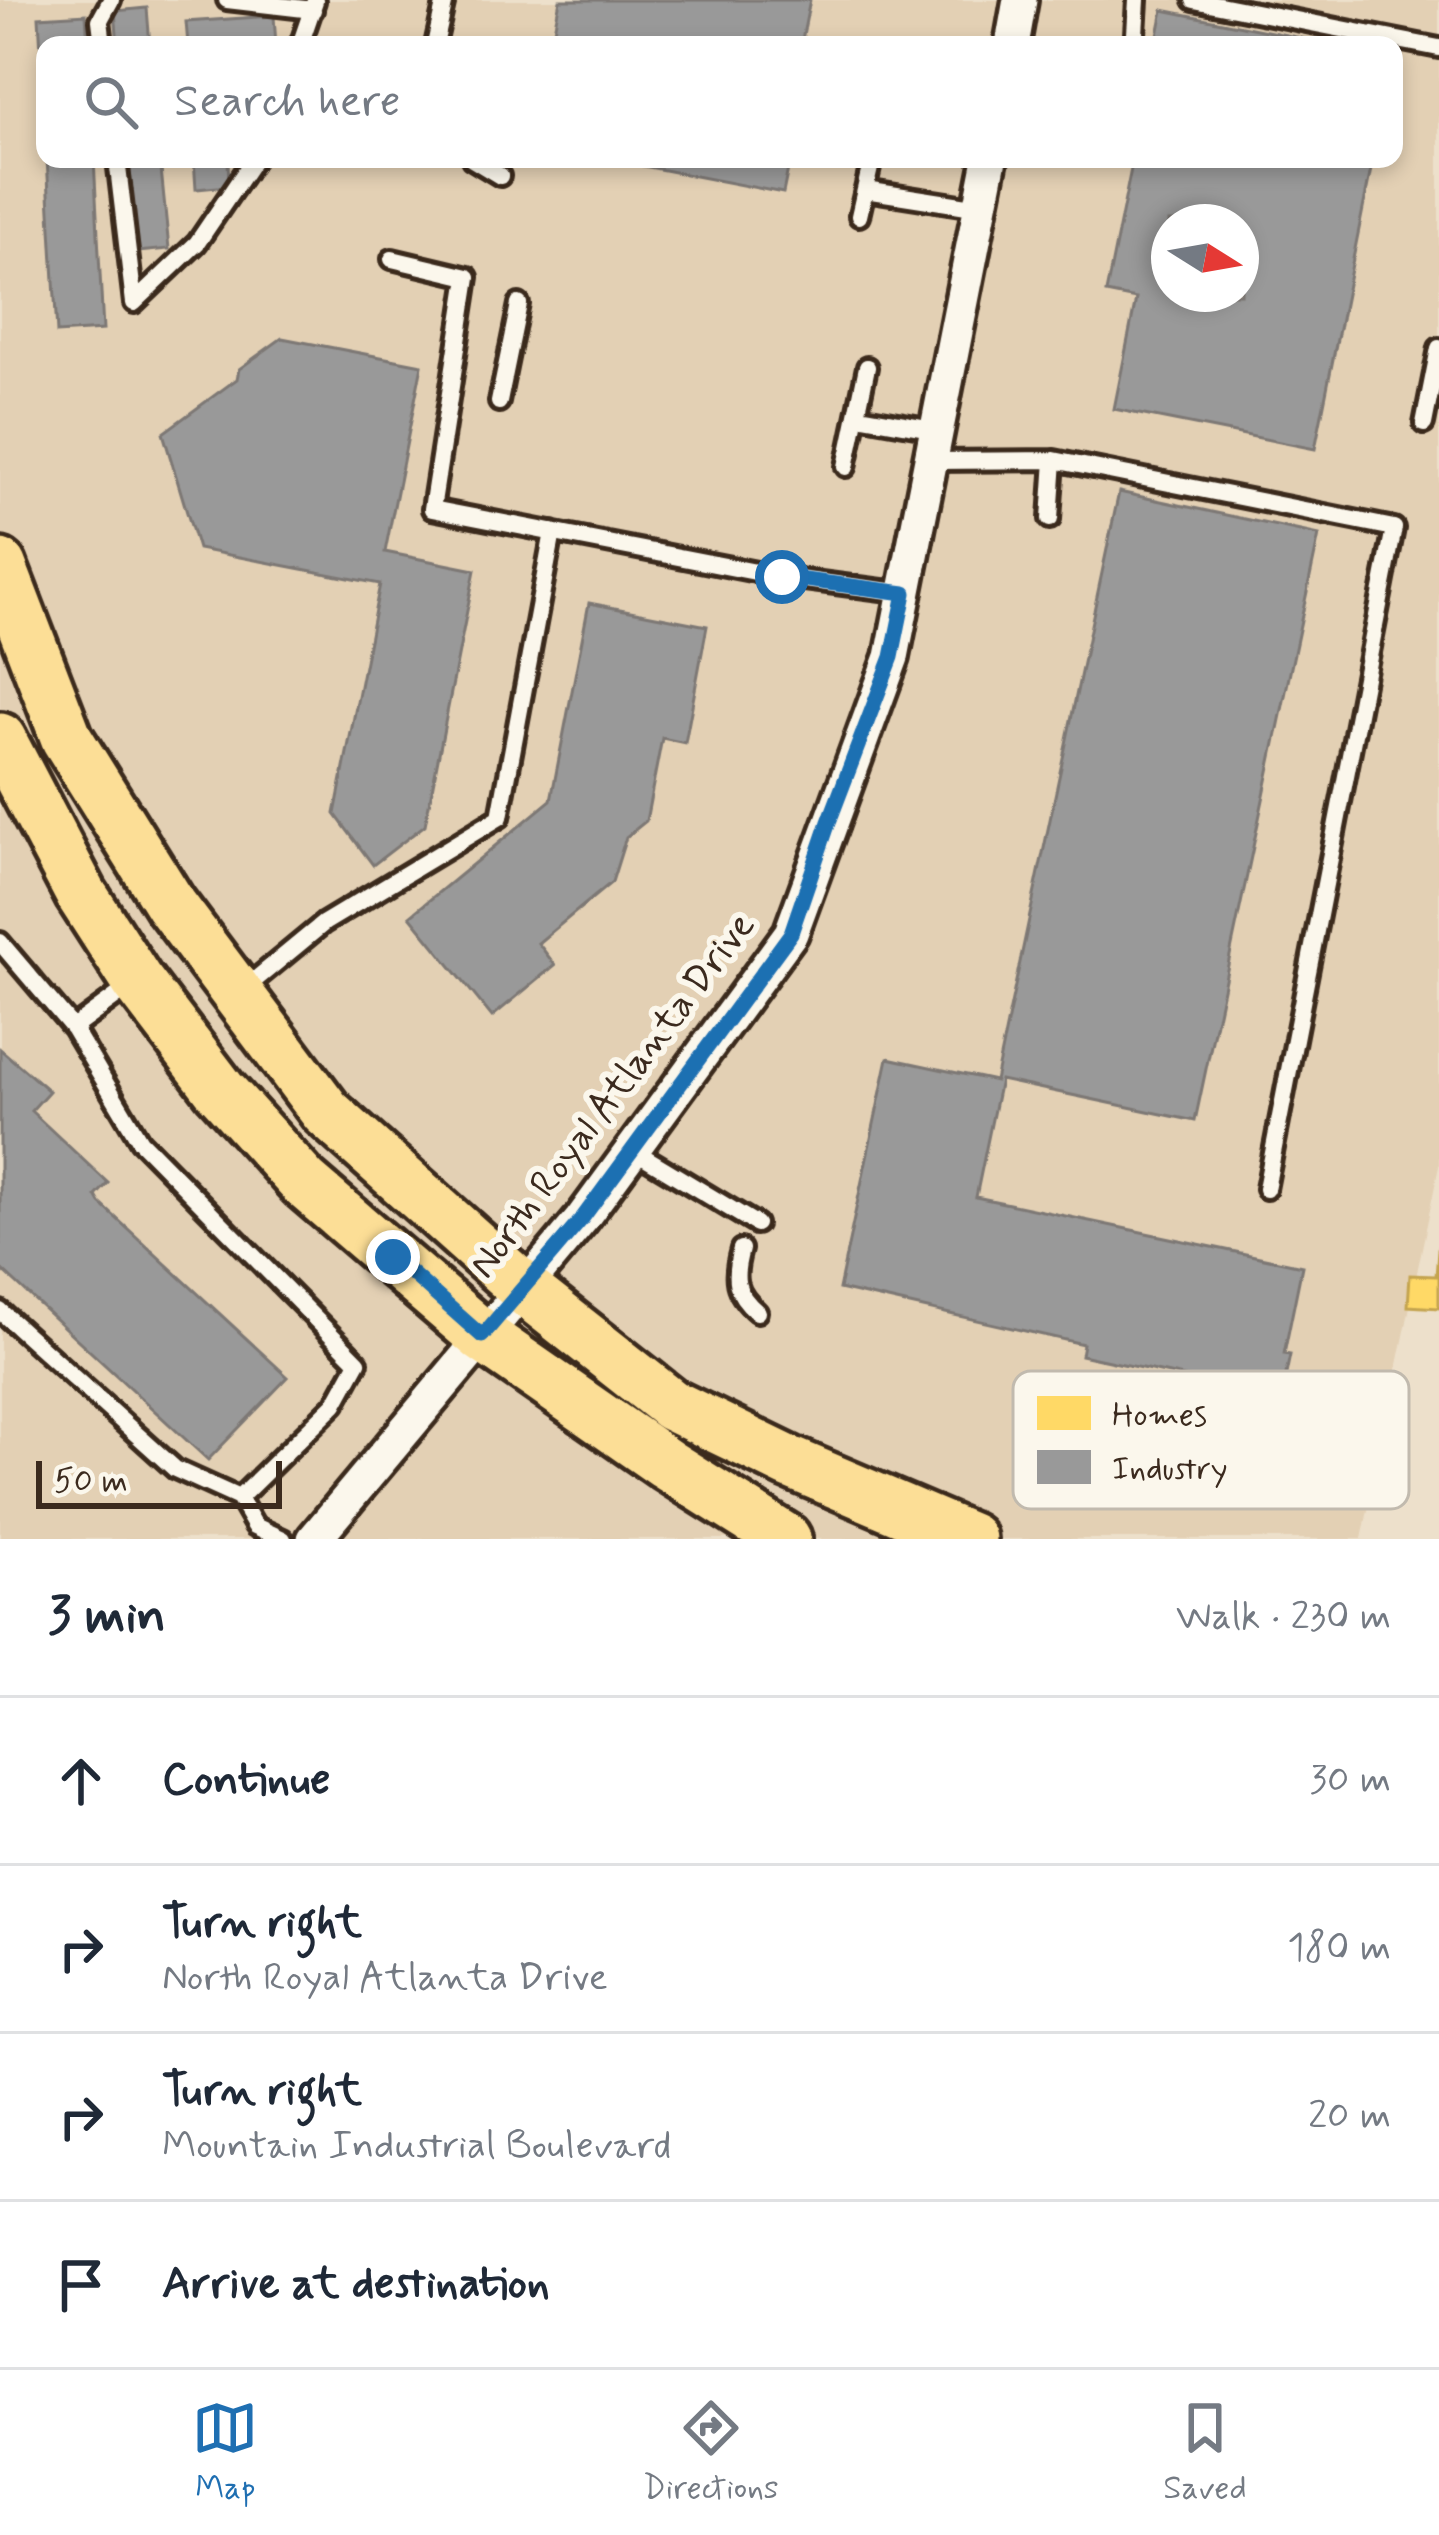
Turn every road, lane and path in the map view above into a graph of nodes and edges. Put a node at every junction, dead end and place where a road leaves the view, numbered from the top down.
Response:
1 (111, 0) edge
2 (227, 0) edge
3 (445, 0) edge
4 (1020, 0) edge
5 (1137, 0) edge
6 (1194, 0) edge
7 (314, 5) edge
8 (1135, 34) dead end
9 (102, 36) edge
10 (303, 36) edge
11 (437, 36) edge
12 (1014, 36) edge
13 (1378, 36) edge
14 (1403, 41) edge
15 (1439, 48) edge
16 (118, 168) edge
17 (248, 168) edge
18 (487, 168) edge
19 (870, 168) edge
20 (988, 168) edge
21 (500, 176) dead end
22 (865, 190) junction
23 (980, 208) junction
24 (859, 216) dead end
25 (392, 259) dead end
26 (520, 304) dead end
27 (1439, 347) edge
28 (866, 367) dead end
29 (499, 402) dead end
30 (859, 416) junction
31 (1424, 424) dead end
32 (934, 446) junction
33 (1054, 460) junction
34 (846, 467) dead end
35 (1050, 519) dead end
36 (553, 532) junction
37 (0, 566) edge
38 (905, 593) junction
39 (0, 739) edge
40 (0, 942) edge
41 (137, 981) junction
42 (237, 994) junction
43 (73, 1028) junction
44 (633, 1150) junction
45 (1266, 1189) dead end
46 (755, 1224) dead end
47 (741, 1249) dead end
48 (524, 1289) junction
49 (0, 1311) edge
50 (758, 1312) dead end
51 (482, 1336) junction
52 (239, 1498) junction
53 (284, 1539) edge
54 (314, 1539) edge
55 (785, 1539) edge
56 (970, 1539) edge

1 - 9 lane
2 - 7 lane
3 - 11 lane
4 - 12 street
5 - 8 lane
6 - 13 lane
7 - 10 lane
14 - 15 lane
16 - 17 lane
18 - 21 lane
19 - 22 lane
20 - 23 street, North Royal Atlanta Drive
22 - 23 lane
22 - 24 lane
23 - 32 street, North Royal Atlanta Drive
25 - 36 lane
26 - 29 lane
27 - 31 lane
28 - 30 lane
30 - 32 lane
30 - 34 lane
32 - 33 lane
32 - 38 street, North Royal Atlanta Drive
33 - 35 lane
33 - 45 lane
36 - 38 lane
36 - 42 lane
37 - 42 main road
38 - 44 street, North Royal Atlanta Drive
39 - 41 main road
40 - 43 lane
41 - 43 lane
41 - 51 main road
42 - 48 main road
43 - 52 lane
44 - 46 lane
44 - 48 street, North Royal Atlanta Drive
47 - 50 lane
48 - 51 street, North Royal Atlanta Drive
48 - 56 main road
49 - 52 lane
51 - 54 street, North Royal Atlanta Drive
51 - 55 main road
52 - 53 lane

